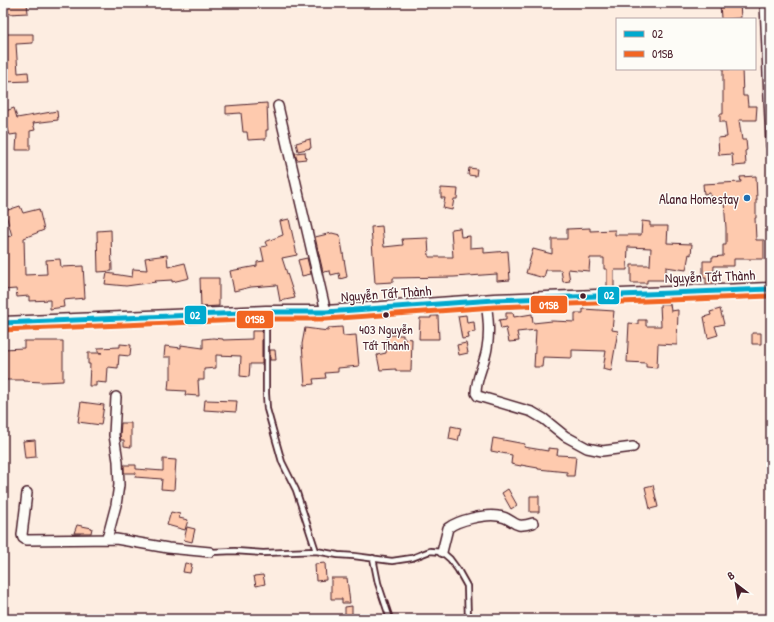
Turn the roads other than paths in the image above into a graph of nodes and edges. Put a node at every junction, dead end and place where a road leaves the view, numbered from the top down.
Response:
1 (765, 3) edge
2 (769, 83) edge
3 (278, 106) dead end
4 (771, 145) edge
5 (771, 289) edge
6 (486, 301) junction
7 (266, 312) junction
8 (326, 312) junction
9 (3, 323) edge
10 (116, 396) dead end
11 (633, 447) dead end
12 (28, 493) dead end
13 (533, 523) dead end
14 (107, 539) junction
15 (316, 551) junction
16 (210, 552) joint
17 (442, 552) junction
18 (373, 558) junction
19 (390, 619) edge
20 (468, 619) edge

1 - 2 street
2 - 4 street
3 - 8 street
5 - 6 main road, Nguyễn Tất Thành
6 - 8 main road, Nguyễn Tất Thành
6 - 11 street
7 - 8 main road, Nguyễn Tất Thành
7 - 9 main road, Nguyễn Tất Thành
7 - 15 lane
10 - 14 street
12 - 14 street
13 - 17 street
14 - 16 street
15 - 16 lane
15 - 18 lane
17 - 18 lane
17 - 20 lane
18 - 19 lane

